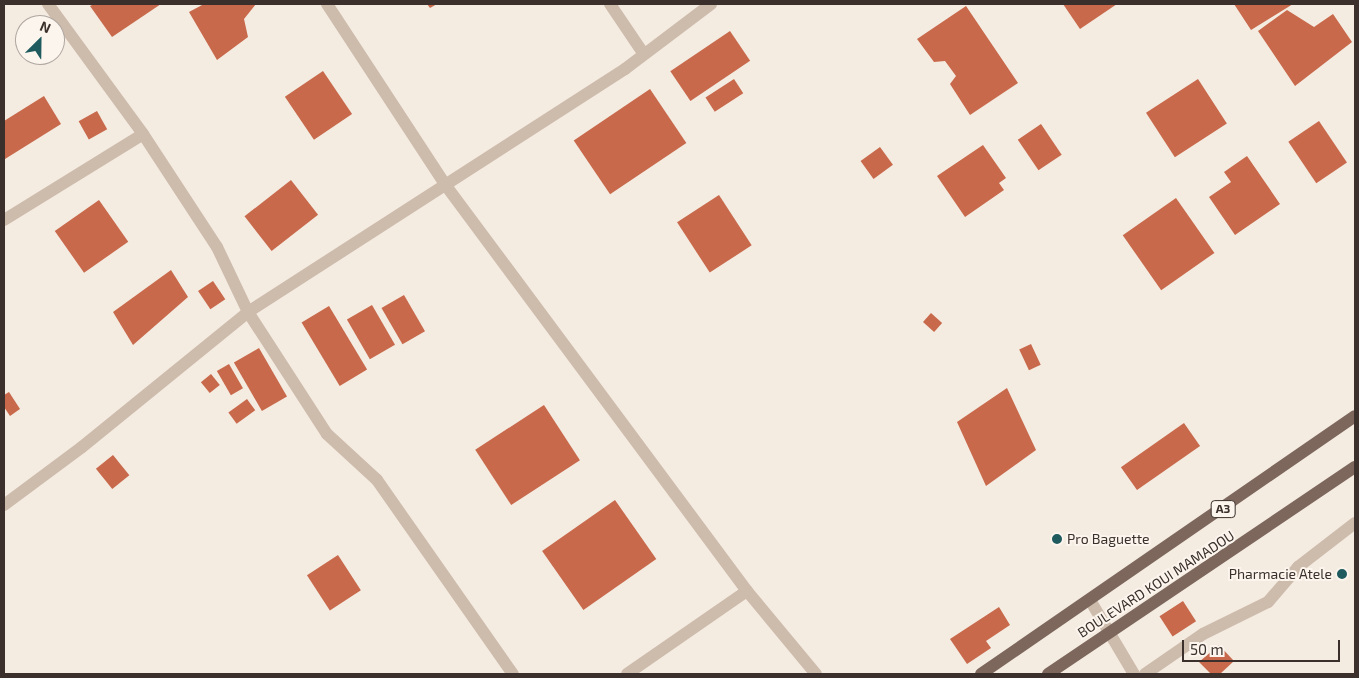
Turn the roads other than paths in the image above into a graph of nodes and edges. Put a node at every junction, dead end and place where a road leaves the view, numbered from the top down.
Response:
1 (48, 4) edge
2 (327, 4) edge
3 (610, 4) edge
4 (711, 4) edge
5 (643, 53) junction
6 (143, 134) junction
7 (444, 183) junction
8 (4, 220) edge
9 (248, 312) junction
10 (1355, 416) edge
11 (1355, 467) edge
12 (4, 505) edge
13 (1355, 523) edge
14 (747, 591) junction
15 (1090, 600) junction
16 (1108, 633) junction
17 (513, 674) edge
18 (627, 674) edge
19 (816, 674) edge
20 (981, 674) edge
21 (1048, 674) edge
22 (1134, 674) edge
23 (1145, 674) edge

1 - 6 street
2 - 7 street
3 - 5 street
4 - 5 street
5 - 7 street
6 - 8 street
6 - 9 street
7 - 9 street
7 - 14 street
9 - 12 street
9 - 17 street
10 - 15 main road, BOULEVARD KOUI MAMADOU / A3
11 - 16 main road, BOULEVARD KOUI MAMADOU
13 - 23 street
14 - 18 street
14 - 19 street
15 - 16 street
15 - 20 main road, BOULEVARD KOUI MAMADOU / A3
16 - 21 main road, BOULEVARD KOUI MAMADOU
16 - 22 street

